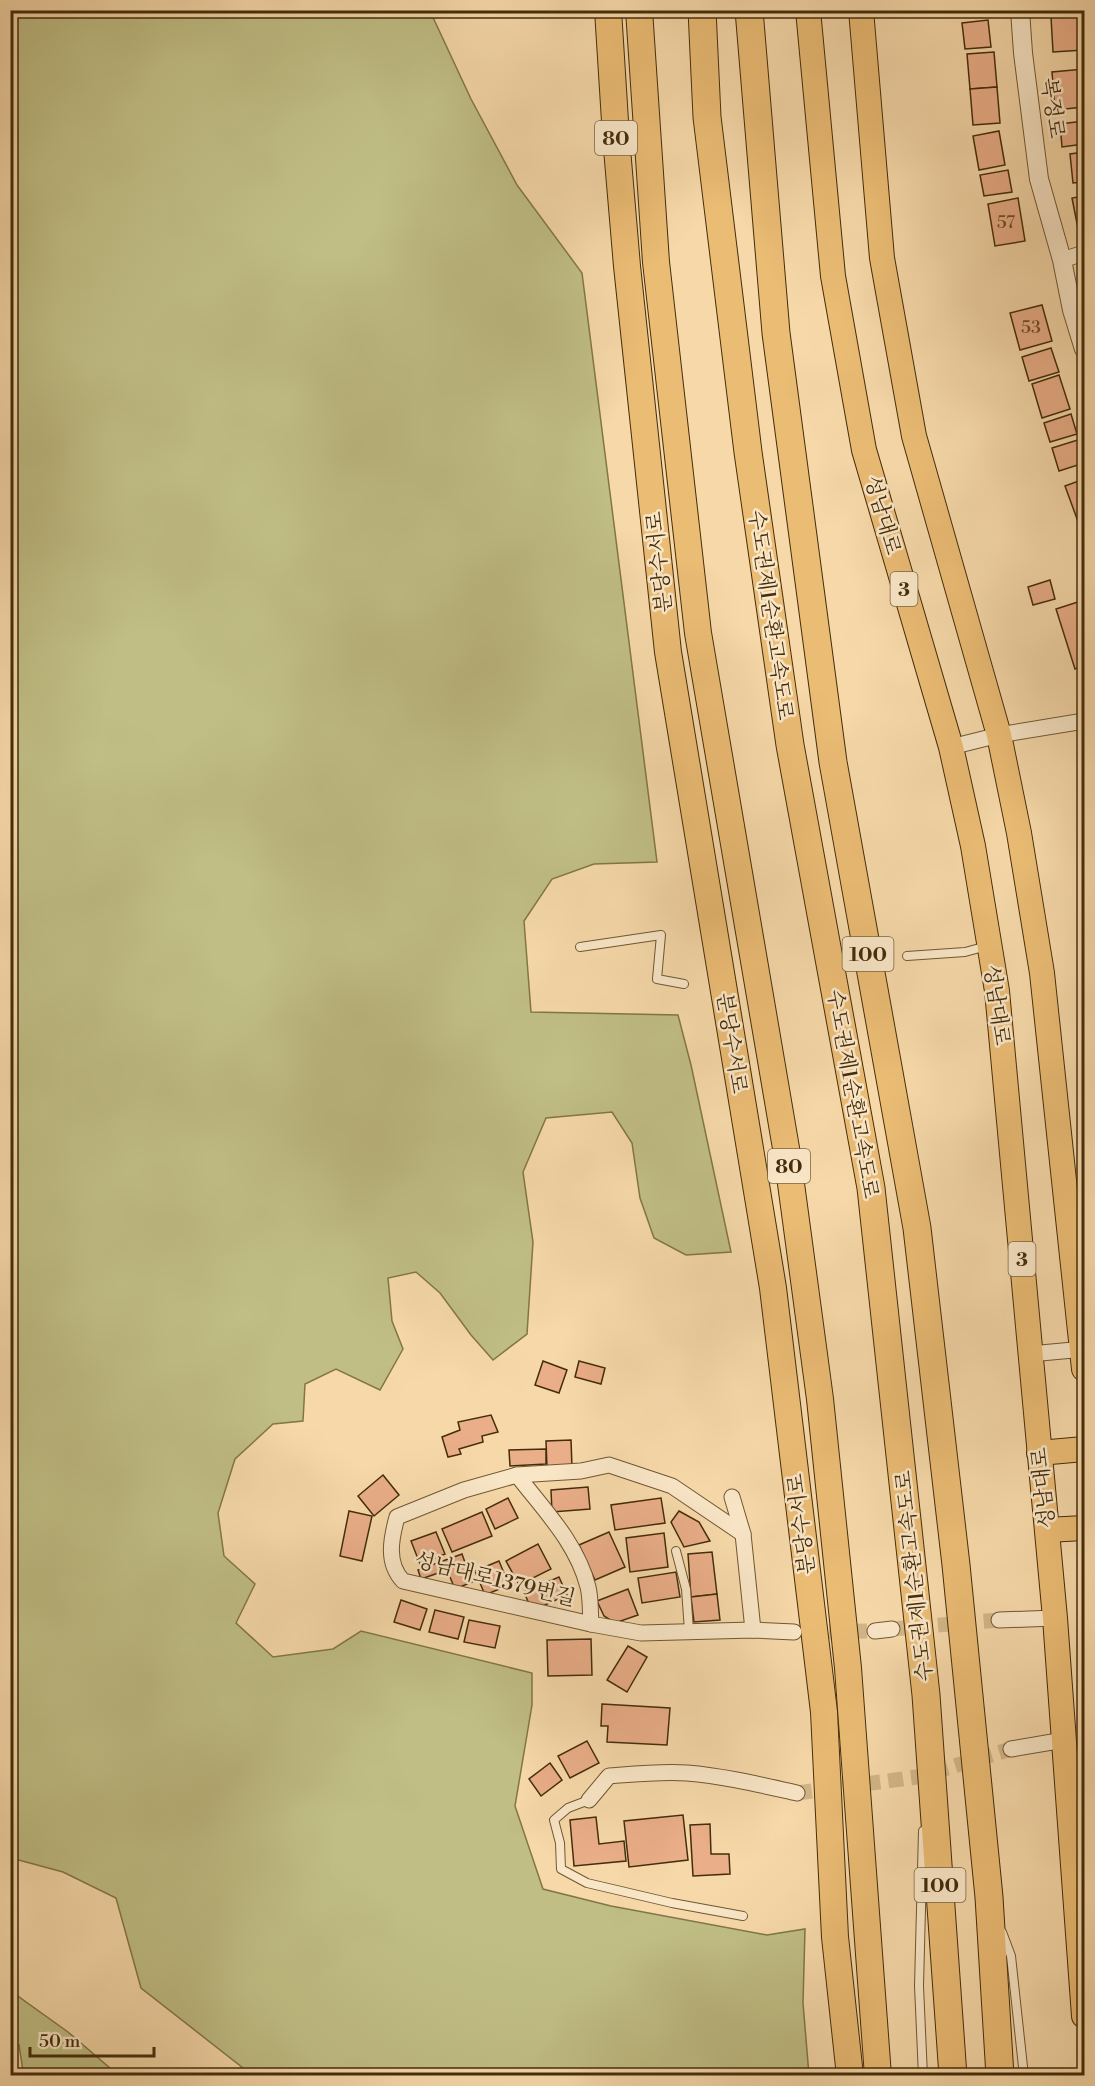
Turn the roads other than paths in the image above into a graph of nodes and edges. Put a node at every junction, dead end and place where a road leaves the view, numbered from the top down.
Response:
1 (608, 10) edge
2 (639, 10) edge
3 (702, 10) edge
4 (749, 10) edge
5 (808, 10) edge
6 (861, 10) edge
7 (1020, 10) edge
8 (1084, 253) edge
9 (1062, 260) junction
10 (1084, 349) edge
11 (1084, 721) edge
12 (999, 735) junction
13 (951, 747) junction
14 (988, 946) junction
15 (580, 947) dead end
16 (907, 956) dead end
17 (684, 984) dead end
18 (1030, 1354) junction
19 (1084, 1356) edge
20 (1084, 1449) edge
21 (1039, 1453) junction
22 (517, 1475) junction
23 (732, 1497) dead end
24 (1084, 1528) edge
25 (1047, 1530) junction
26 (744, 1534) junction
27 (676, 1551) dead end
28 (1055, 1618) junction
29 (999, 1620) tunnel mouth
30 (591, 1624) junction
31 (892, 1629) tunnel mouth
32 (753, 1630) junction
33 (875, 1630) tunnel mouth
34 (689, 1631) junction
35 (794, 1632) tunnel mouth
36 (926, 1695) junction
37 (1064, 1740) junction
38 (1011, 1749) tunnel mouth
39 (924, 1788) dead end
40 (797, 1792) tunnel mouth
41 (589, 1800) joint
42 (923, 1823) dead end
43 (989, 1897) junction
44 (743, 1916) dead end
45 (1084, 2016) edge
46 (850, 2076) edge
47 (878, 2076) edge
48 (923, 2076) edge
49 (953, 2076) edge
50 (1000, 2076) edge
51 (1024, 2076) edge

1 - 46 highway, 분당수서로 / 80
2 - 47 highway, 분당수서로 / 80
3 - 36 highway, 수도권제1순환고속도로 / 100
4 - 43 highway, 수도권제1순환고속도로 / 100
5 - 13 main road, 성남대로 / 3
6 - 12 main road
7 - 9 street, 복정로
8 - 9 street
9 - 10 street, 복정로
11 - 12 street
12 - 13 street
12 - 19 main road
13 - 14 main road, 성남대로 / 3
14 - 16 lane
14 - 18 main road, 성남대로 / 3
15 - 17 lane
18 - 19 street
18 - 21 main road, 성남대로 / 3
20 - 21 main road
21 - 25 main road, 성남대로 / 3
22 - 26 street, 성남대로1379번길
22 - 30 street, 성남대로1379번길
22 - 30 street, 성남대로1379번길
23 - 26 street
24 - 25 main road
25 - 28 main road, 성남대로 / 3
26 - 32 street
27 - 34 lane
28 - 29 street
28 - 37 main road, 성남대로 / 3
30 - 34 street, 성남대로1379번길
31 - 33 street
32 - 34 street, 성남대로1379번길
32 - 35 street, 성남대로1379번길
36 - 39 lane
36 - 49 highway, 수도권제1순환고속도로 / 100
37 - 38 street
37 - 45 main road, 성남대로 / 3
40 - 41 street
41 - 44 lane
42 - 48 lane
43 - 50 highway, 수도권제1순환고속도로 / 100
43 - 51 lane

